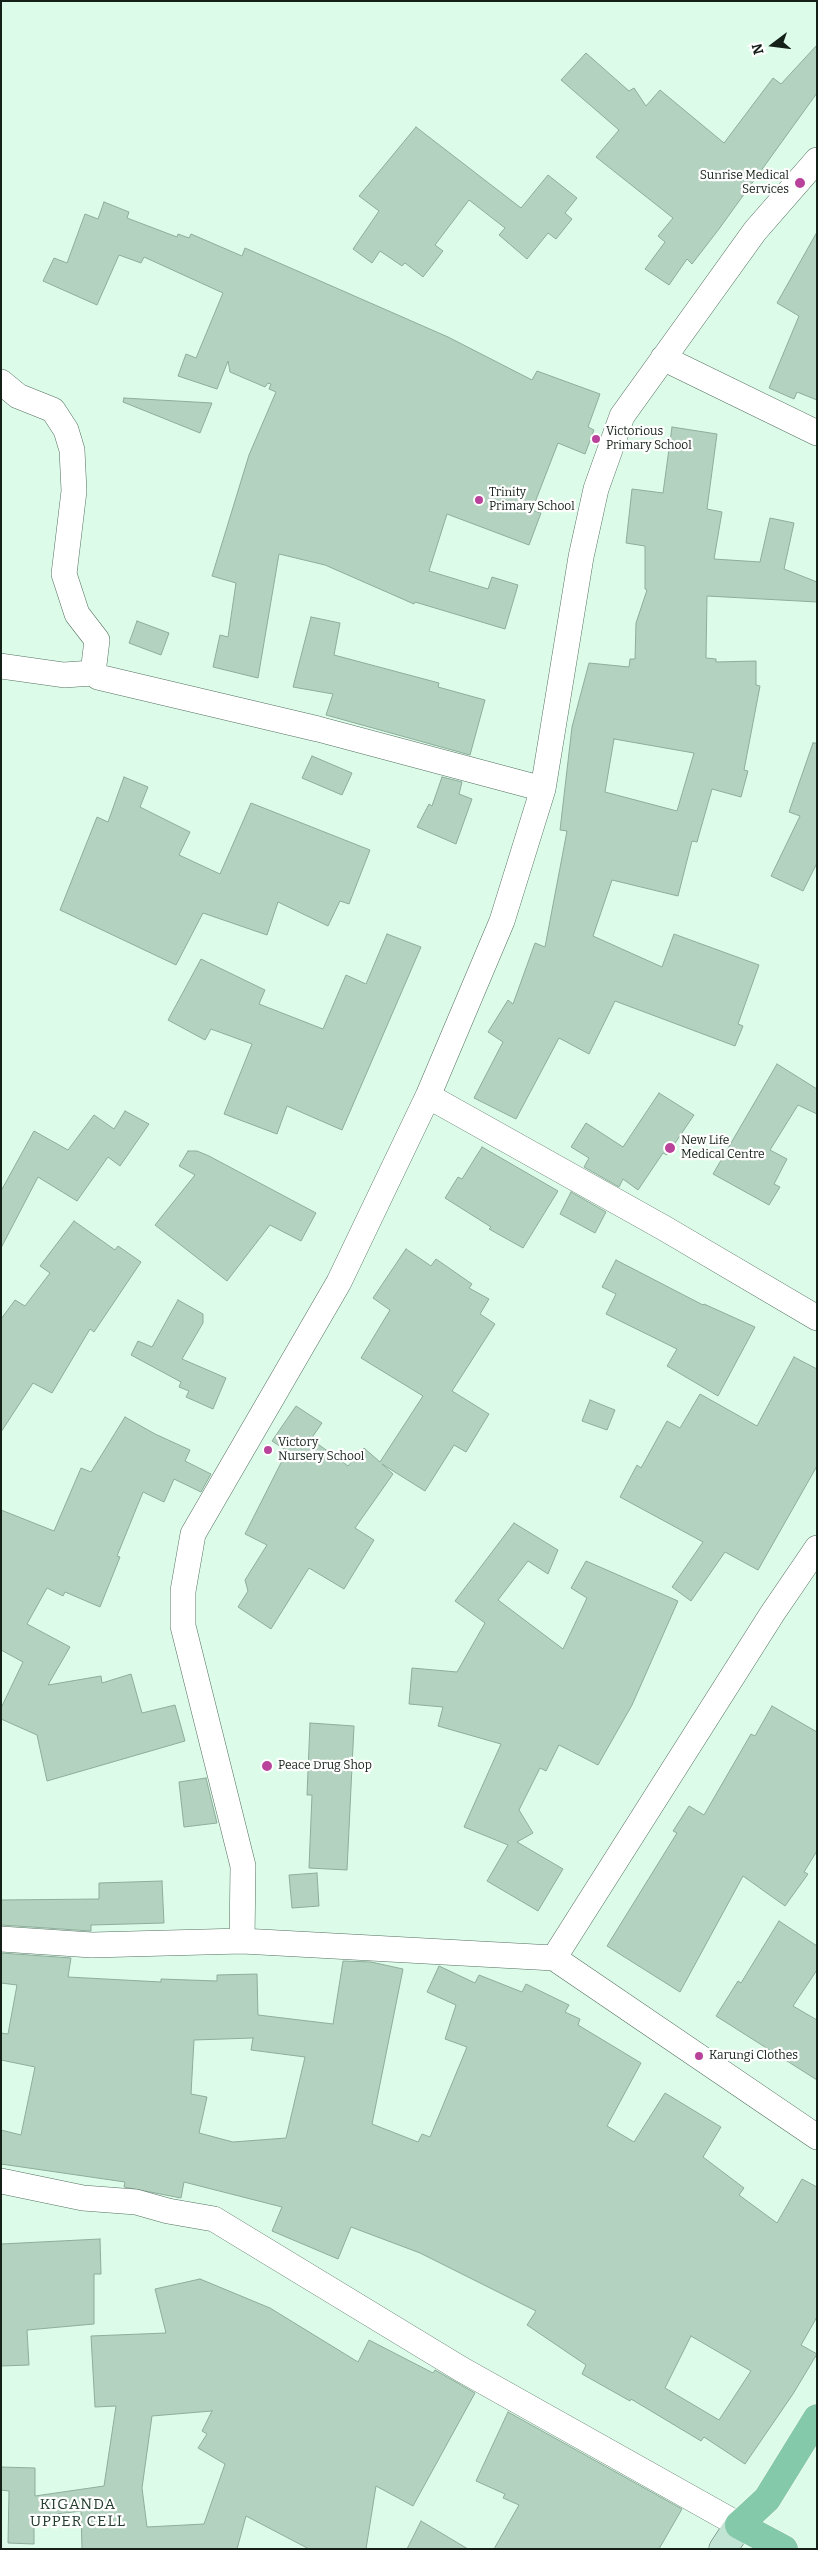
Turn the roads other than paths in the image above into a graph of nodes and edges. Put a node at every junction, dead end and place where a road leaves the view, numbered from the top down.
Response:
1 (817, 160) edge
2 (664, 358) junction
3 (1, 382) edge
4 (817, 432) edge
5 (1, 666) edge
6 (93, 673) junction
7 (543, 789) junction
8 (428, 1096) junction
9 (817, 1318) edge
10 (817, 1548) edge
11 (1, 1939) edge
12 (242, 1941) junction
13 (554, 1958) junction
14 (817, 2137) edge
15 (1, 2181) edge
16 (817, 2418) edge
17 (738, 2526) junction
18 (724, 2549) edge
19 (784, 2549) edge

1 - 2 street
2 - 4 street
2 - 7 street
3 - 6 street
5 - 6 street
6 - 7 street
7 - 8 street
8 - 9 street
8 - 12 street
10 - 13 street
11 - 12 street
12 - 13 street
13 - 14 street
15 - 17 street
16 - 17 main road
17 - 18 main road
17 - 19 main road

